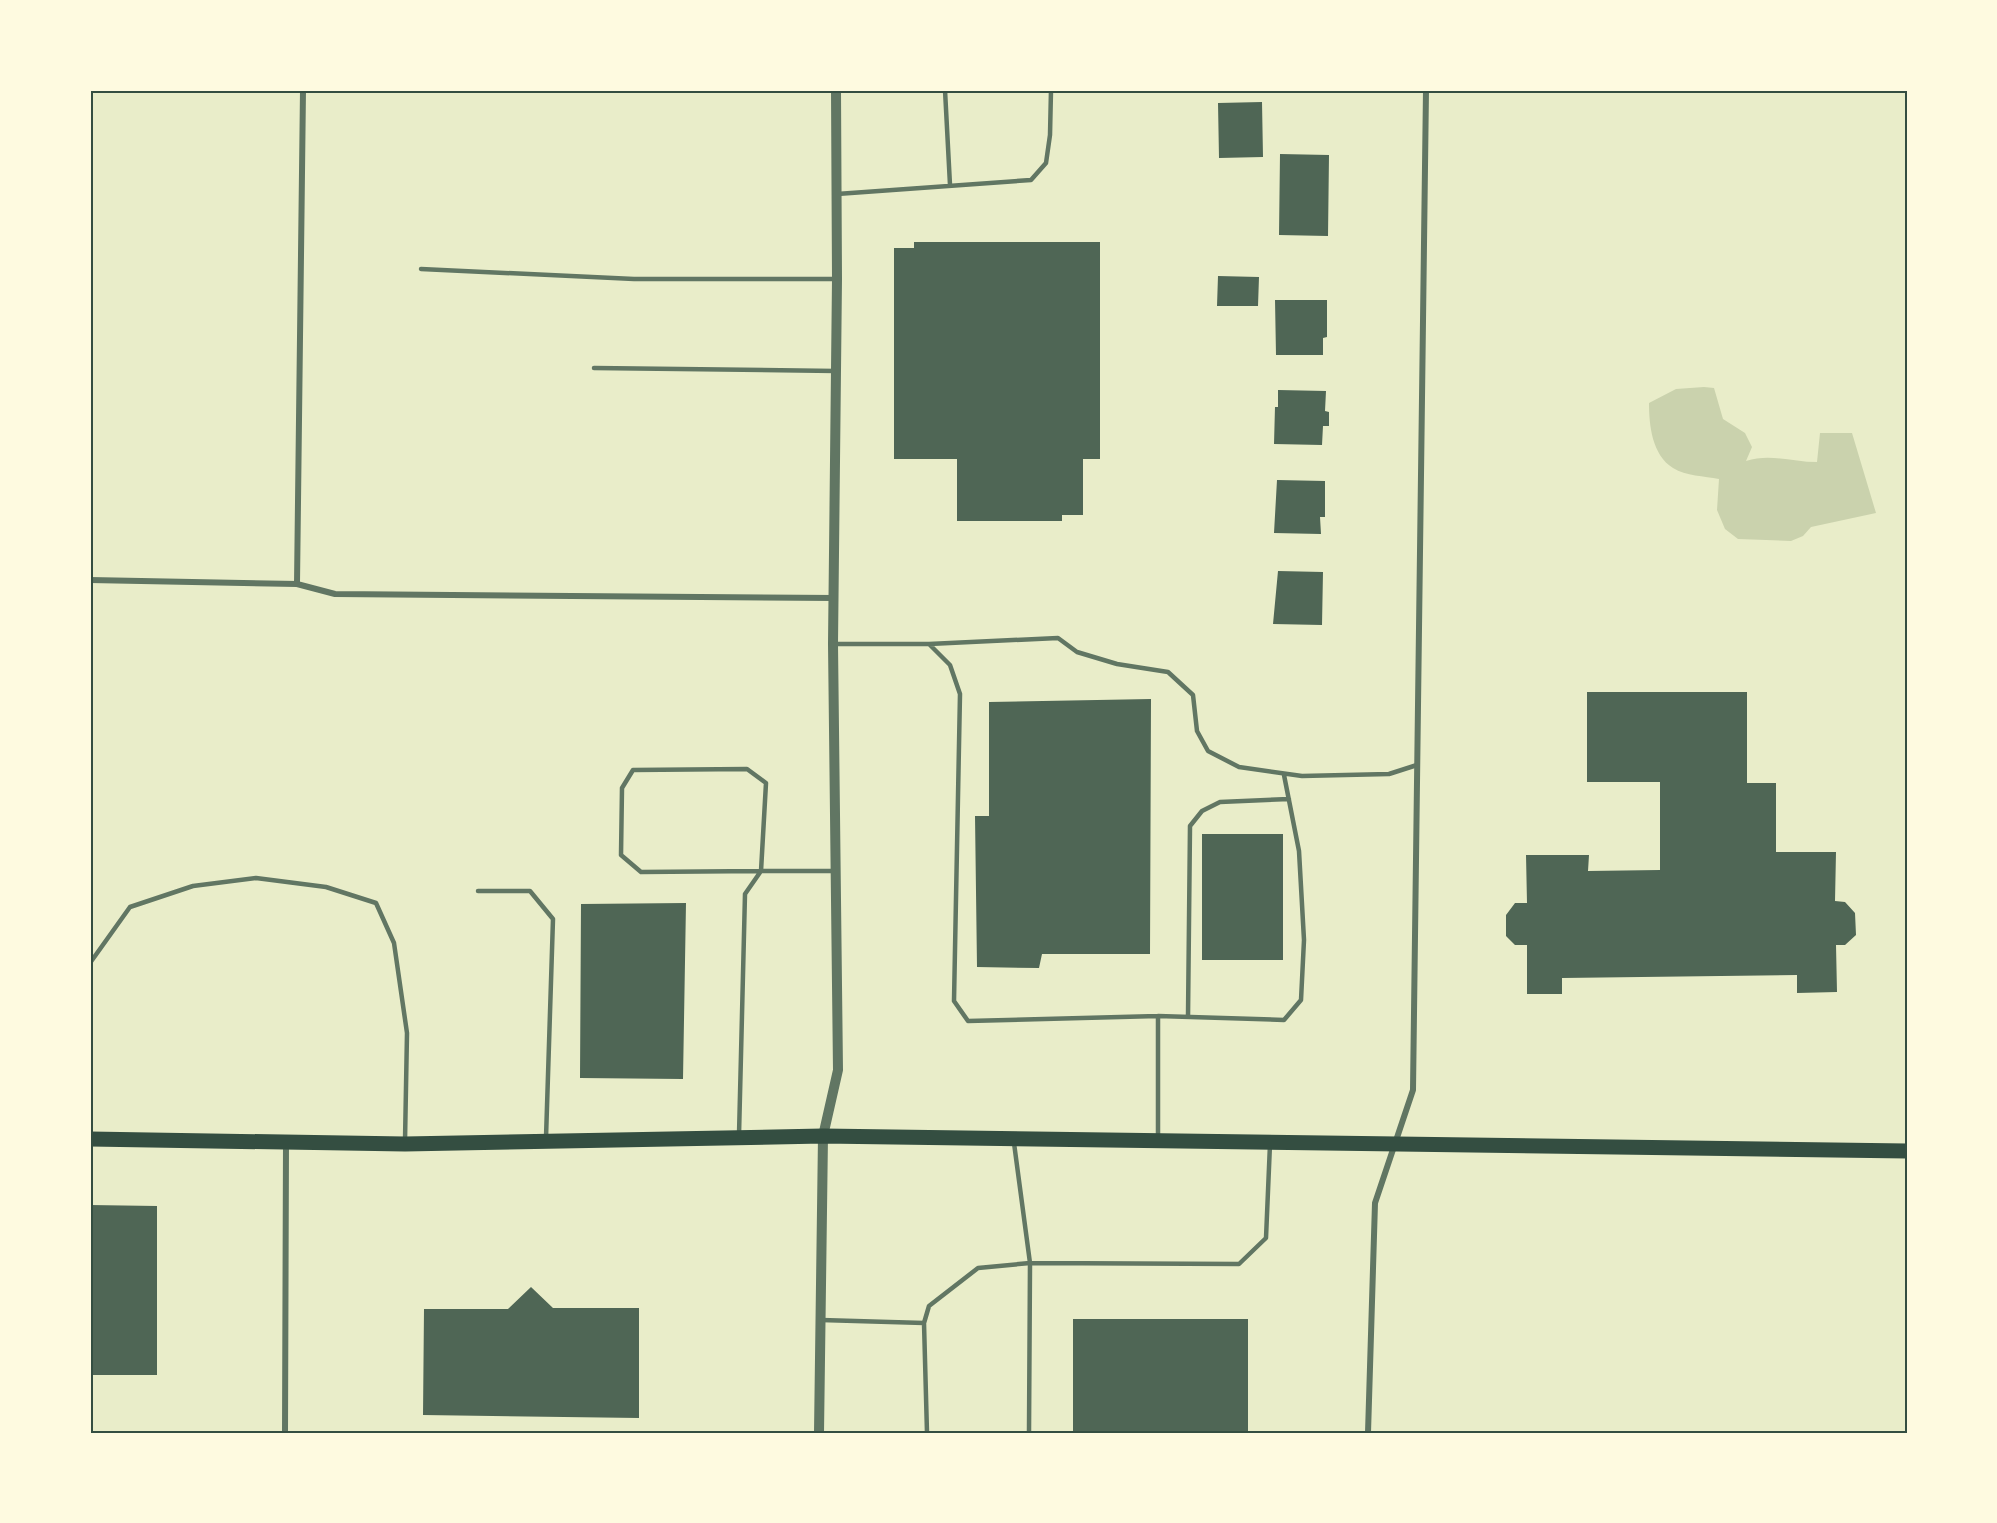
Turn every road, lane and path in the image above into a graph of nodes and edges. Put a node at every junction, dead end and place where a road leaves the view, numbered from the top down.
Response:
1 (303, 90) edge
2 (836, 90) edge
3 (945, 90) edge
4 (1051, 90) edge
5 (1426, 90) edge
6 (950, 185) junction
7 (837, 194) junction
8 (421, 269) dead end
9 (837, 279) junction
10 (594, 368) dead end
11 (836, 371) junction
12 (90, 580) edge
13 (297, 584) junction
14 (836, 598) junction
15 (834, 644) junction
16 (929, 644) junction
17 (1417, 765) junction
18 (1284, 775) junction
19 (1289, 799) junction
20 (761, 871) junction
21 (837, 871) junction
22 (478, 891) dead end
23 (90, 963) edge
24 (1158, 1016) junction
25 (1188, 1017) junction
26 (823, 1136) junction
27 (739, 1137) junction
28 (1013, 1138) junction
29 (90, 1139) edge
30 (1158, 1140) junction
31 (546, 1141) junction
32 (286, 1142) junction
33 (1270, 1142) junction
34 (1393, 1143) junction
35 (405, 1144) junction
36 (1907, 1151) edge
37 (1030, 1263) junction
38 (820, 1320) junction
39 (924, 1323) junction
40 (285, 1433) edge
41 (819, 1433) edge
42 (927, 1433) edge
43 (1029, 1433) edge
44 (1368, 1433) edge

1 - 13 street
2 - 7 street
3 - 6 lane
4 - 6 lane
5 - 17 street
6 - 7 lane
7 - 9 street
8 - 9 lane
9 - 11 street
10 - 11 lane
11 - 14 street
12 - 13 street
13 - 14 street
14 - 15 street
15 - 16 lane
15 - 21 street
16 - 18 lane
16 - 24 lane
17 - 18 lane
17 - 34 street
18 - 19 lane
19 - 25 lane
19 - 25 lane
20 - 20 lane
20 - 21 lane
20 - 27 lane
21 - 26 street
22 - 31 lane
23 - 35 lane
24 - 25 lane
24 - 30 lane
26 - 27 main road
26 - 28 main road
26 - 38 street
27 - 31 main road
28 - 30 main road
28 - 37 lane
29 - 32 main road
30 - 33 main road
31 - 35 main road
32 - 35 main road
32 - 40 street
33 - 34 main road
33 - 37 lane
34 - 36 main road
34 - 44 street
37 - 39 lane
37 - 43 lane
38 - 39 lane
38 - 41 street
39 - 42 lane

